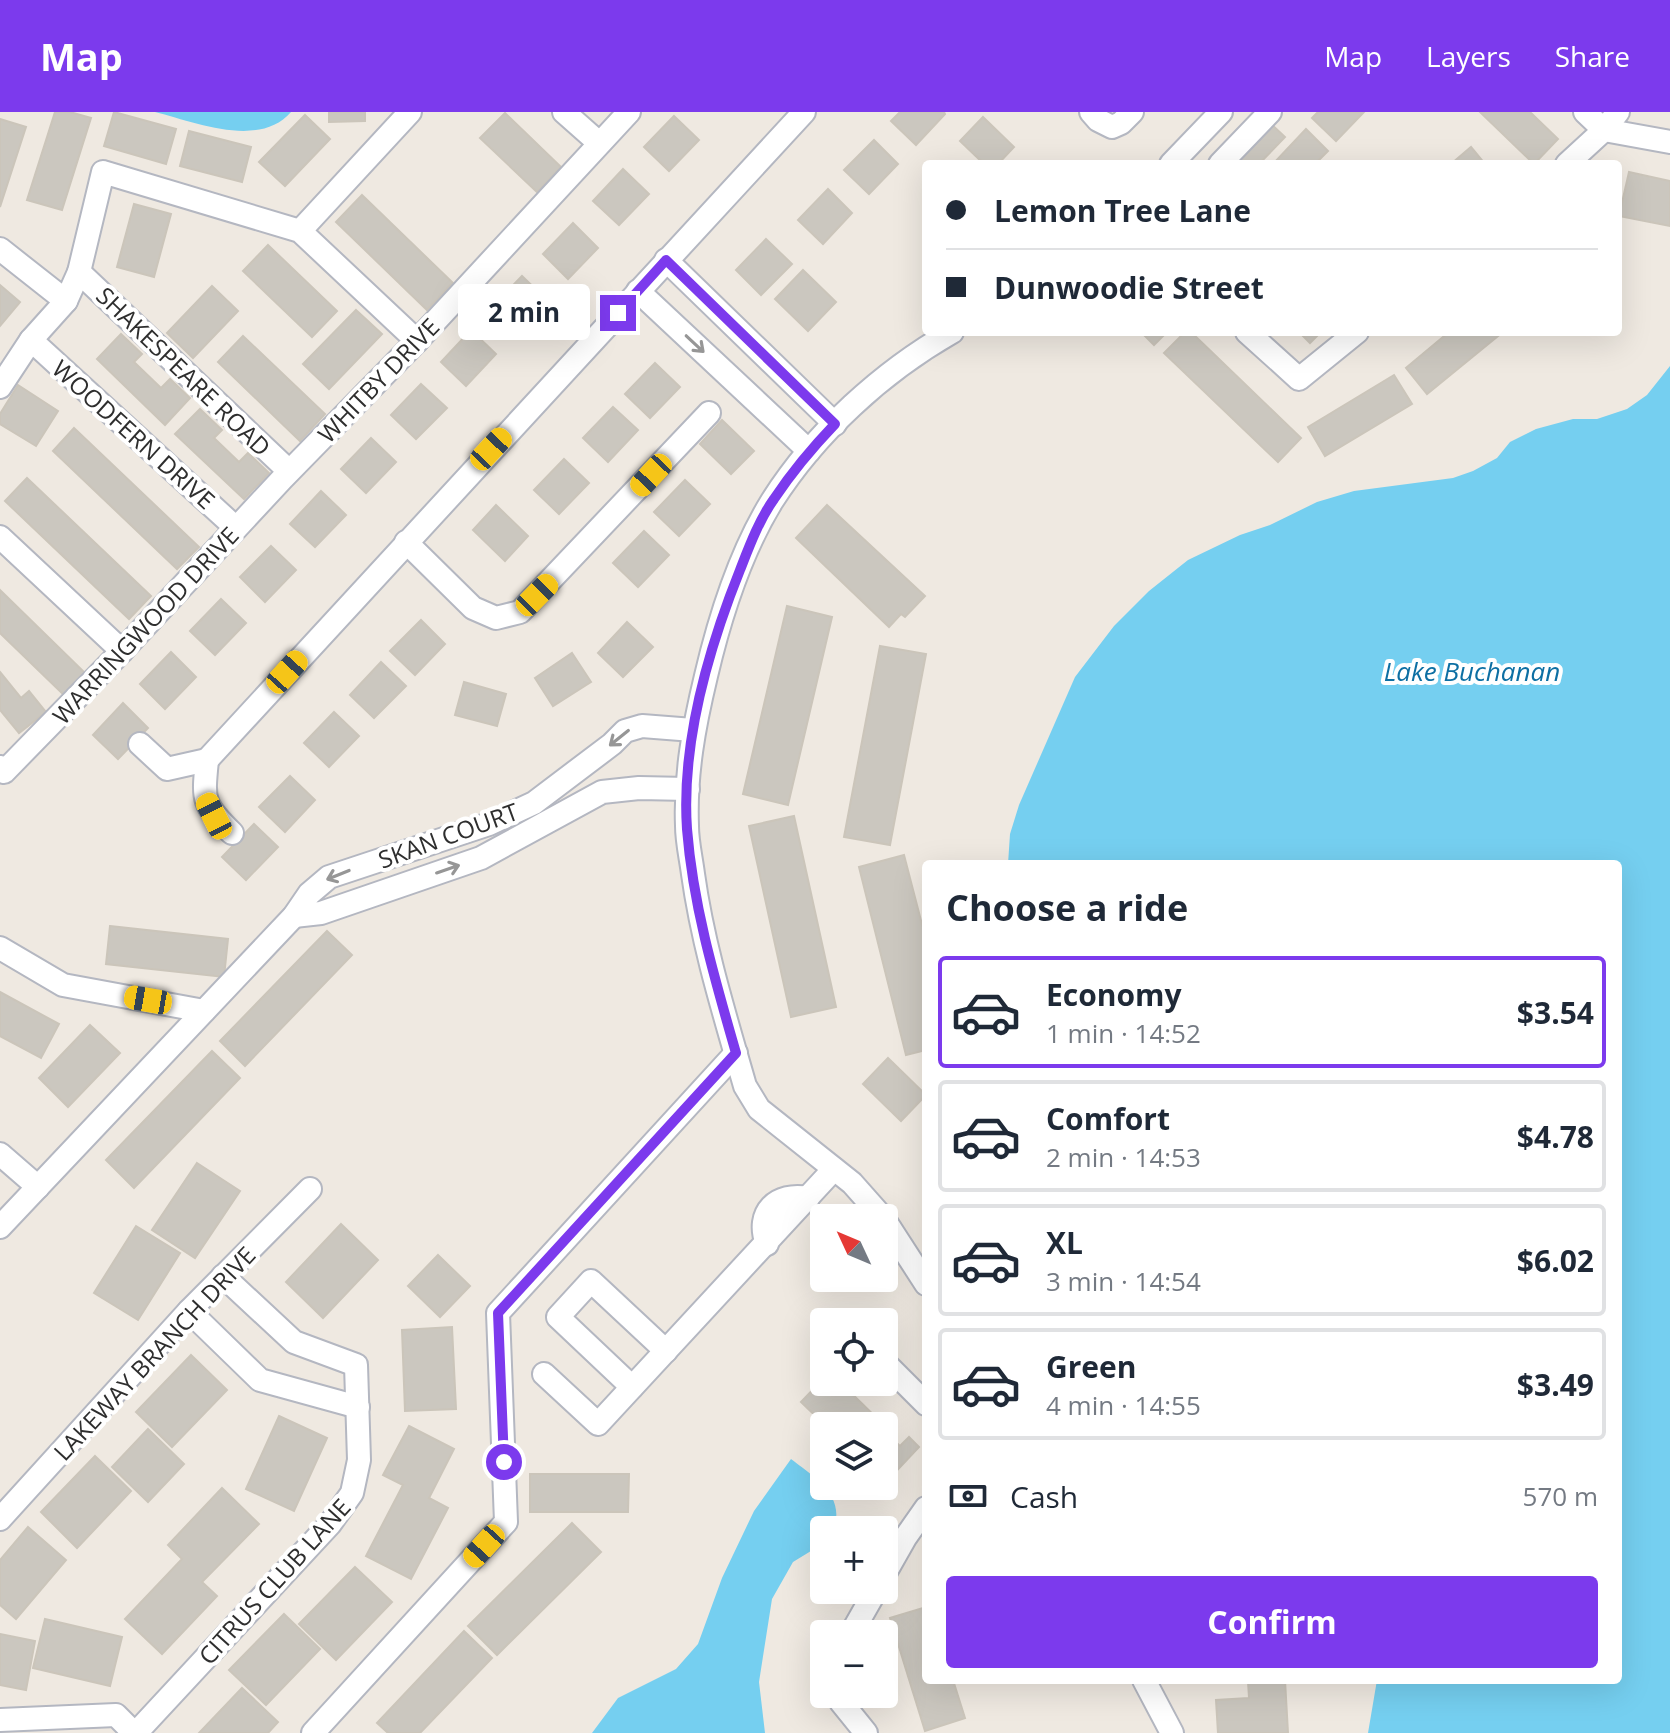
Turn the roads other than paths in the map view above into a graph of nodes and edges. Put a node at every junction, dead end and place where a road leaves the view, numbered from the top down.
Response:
1 (410, 112) edge
2 (564, 112) edge
3 (629, 112) edge
4 (804, 112) edge
5 (1091, 112) edge
6 (1132, 112) edge
7 (1221, 112) edge
8 (1270, 112) edge
9 (1585, 112) edge
10 (1611, 121) edge
11 (1670, 142) edge
12 (599, 143) junction
13 (1175, 160) edge
14 (1224, 160) edge
15 (1571, 160) edge
16 (300, 231) junction
17 (0, 249) edge
18 (666, 260) junction
19 (79, 272) junction
20 (638, 291) junction
21 (66, 301) junction
22 (945, 336) edge
23 (1251, 336) edge
24 (1352, 336) edge
25 (31, 340) junction
26 (417, 341) junction
27 (0, 387) edge
28 (709, 413) dead end
29 (835, 424) junction
30 (809, 451) junction
31 (289, 471) junction
32 (236, 528) junction
33 (0, 537) edge
34 (406, 542) junction
35 (122, 651) junction
36 (693, 730) junction
37 (140, 744) dead end
38 (207, 760) junction
39 (0, 767) edge
40 (688, 789) junction
41 (232, 833) dead end
42 (294, 916) junction
43 (0, 948) edge
44 (204, 1011) junction
45 (736, 1053) junction
46 (0, 1154) edge
47 (834, 1169) junction
48 (38, 1187) junction
49 (310, 1189) dead end
50 (871, 1204) edge
51 (0, 1227) edge
52 (898, 1241) edge
53 (223, 1276) junction
54 (922, 1278) edge
55 (189, 1311) junction
56 (666, 1351) junction
57 (544, 1374) dead end
58 (898, 1376) edge
59 (632, 1387) junction
60 (922, 1400) edge
61 (358, 1407) junction
62 (922, 1514) edge
63 (0, 1519) edge
64 (898, 1550) edge
65 (1146, 1684) edge
66 (846, 1708) edge
67 (0, 1720) edge
68 (135, 1733) edge
69 (313, 1733) edge
70 (866, 1733) edge
71 (1172, 1733) edge

1 - 16 street
2 - 12 street
3 - 12 street, WHITBY DRIVE
4 - 18 street
5 - 6 street
7 - 13 street
8 - 14 street
9 - 10 street
10 - 11 street
10 - 15 street
12 - 26 street, WHITBY DRIVE
16 - 19 street
16 - 26 street
17 - 21 street
18 - 20 street
18 - 29 street
19 - 21 street
19 - 31 street, SHAKESPEARE ROAD
20 -> 30 street
20 - 34 street
21 - 25 street
22 - 29 street
23 - 24 street
25 - 27 street
25 - 32 street, WOODFERN DRIVE
26 - 31 street, WHITBY DRIVE
28 - 34 street
29 - 30 street
30 - 36 street
31 - 32 street, WARRINGWOOD DRIVE
32 - 35 street, WARRINGWOOD DRIVE
33 - 35 street
34 - 38 street
35 - 39 street, WARRINGWOOD DRIVE
36 - 40 street
36 -> 42 street, SKAN COURT
37 - 38 street
38 - 41 street
42 -> 40 street, SKAN COURT
40 - 45 street
42 - 44 street, SKAN COURT
43 - 44 street
44 - 48 street, SKAN COURT
45 - 47 street
45 - 69 street
46 - 48 street
47 - 50 street
47 - 56 street
48 - 51 street, SKAN COURT
49 - 53 street, LAKEWAY BRANCH DRIVE
52 - 54 street
53 - 55 street, LAKEWAY BRANCH DRIVE
53 - 61 street, CITRUS CLUB LANE
55 - 61 street
55 - 63 street, LAKEWAY BRANCH DRIVE
56 - 59 street
56 - 59 street
57 - 59 street
58 - 60 street
61 - 68 street, CITRUS CLUB LANE
62 - 64 street
65 - 71 street
66 - 70 street
67 - 68 street

